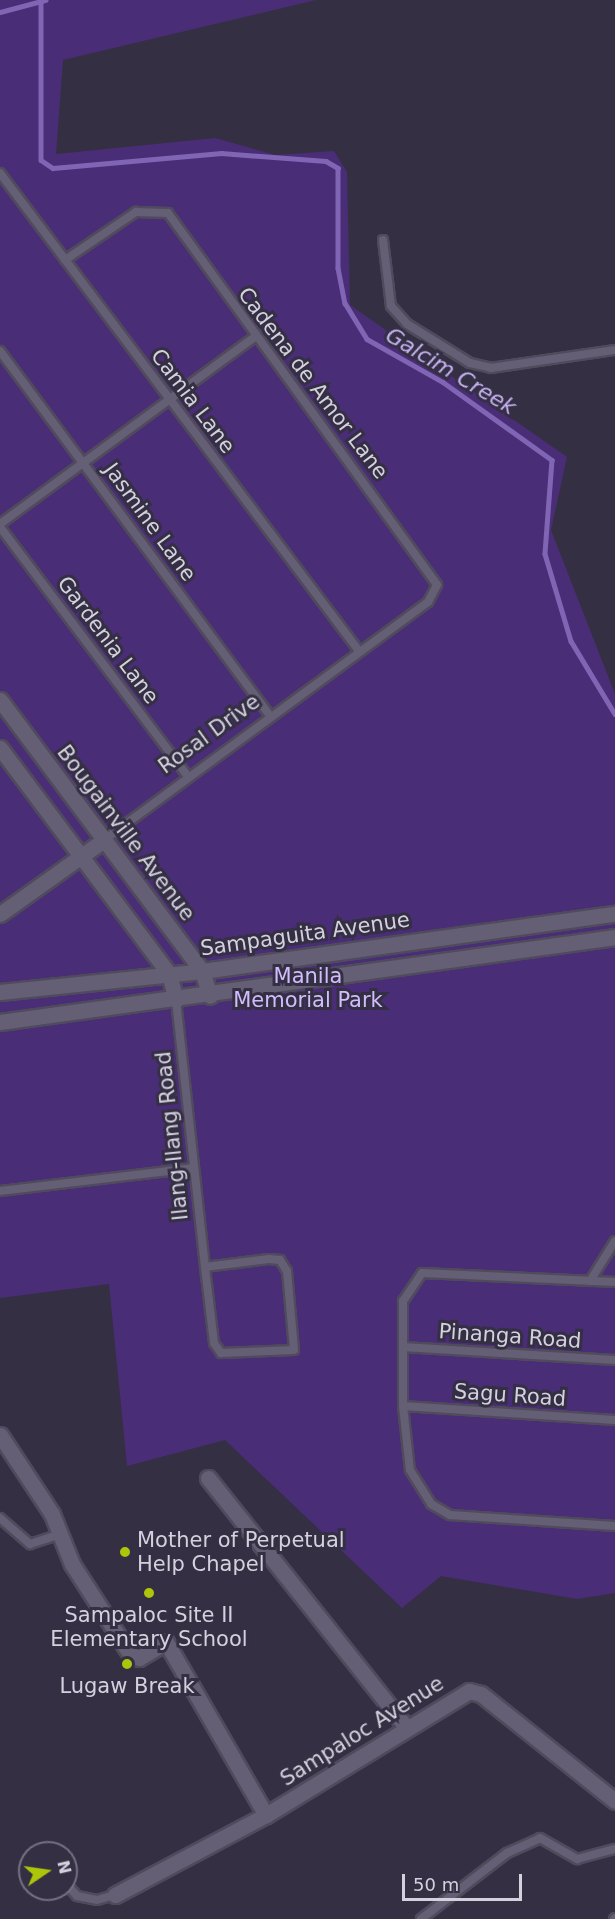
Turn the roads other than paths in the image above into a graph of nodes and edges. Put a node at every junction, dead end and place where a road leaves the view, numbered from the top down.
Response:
1 (0, 173) edge
2 (383, 240) dead end
3 (65, 260) junction
4 (255, 337) junction
5 (615, 350) edge
6 (0, 351) edge
7 (171, 402) junction
8 (84, 464) junction
9 (0, 525) edge
10 (437, 585) joint
11 (359, 651) junction
12 (0, 700) edge
13 (270, 716) junction
14 (0, 748) edge
15 (187, 775) junction
16 (105, 838) junction
17 (80, 855) junction
18 (0, 914) edge
19 (615, 914) edge
20 (578, 919) junction
21 (615, 937) edge
22 (580, 942) junction
23 (202, 971) junction
24 (169, 974) junction
25 (0, 992) edge
26 (210, 996) junction
27 (176, 1000) junction
28 (0, 1022) edge
29 (194, 1168) junction
30 (0, 1191) edge
31 (615, 1241) edge
32 (205, 1267) junction
33 (590, 1281) junction
34 (615, 1282) edge
35 (403, 1347) junction
36 (615, 1360) edge
37 (403, 1406) junction
38 (615, 1420) edge
39 (0, 1435) edge
40 (208, 1478) dead end
41 (0, 1518) edge
42 (615, 1526) edge
43 (60, 1534) junction
44 (406, 1728) junction
45 (615, 1801) edge
46 (266, 1815) junction
47 (615, 1849) edge
48 (115, 1895) joint
49 (78, 1896) edge
50 (421, 1919) edge

1 - 3 lane, Camia Lane
2 - 5 lane
3 - 4 lane, Cadena de Amor Lane
3 - 7 lane, Camia Lane
4 - 7 lane
4 - 10 lane, Cadena de Amor Lane
6 - 8 lane, Jasmine Lane
7 - 8 lane
7 - 11 lane, Camia Lane
8 - 9 lane
8 - 13 lane, Jasmine Lane
9 - 15 lane, Gardenia Lane
10 - 11 lane, Rosal Drive
11 - 13 lane, Rosal Drive
12 - 16 street, Bougainville Avenue
13 - 15 lane, Rosal Drive
14 - 17 street
15 - 16 lane, Rosal Drive
16 - 17 street, Rosal Drive
16 - 23 street, Bougainville Avenue
17 - 18 street, Rosal Drive
17 - 24 street
19 - 20 street, Sampaguita Avenue
20 - 22 street
20 - 23 street, Sampaguita Avenue
21 - 22 street
22 - 26 street
23 - 24 street, Sampaguita Avenue
23 - 26 street, Bougainville Avenue
24 - 25 street, Sampaguita Avenue
24 - 27 street
26 - 27 street
27 - 28 street
27 - 29 lane, Ilang-Ilang Road
29 - 30 lane
29 - 32 lane, Ilang-Ilang Road
31 - 33 lane
32 - 32 lane, Ilang-Ilang Road
33 - 34 lane
33 - 35 lane
35 - 36 lane, Pinanga Road
35 - 37 lane
37 - 38 lane, Sagu Road
37 - 42 lane
39 - 43 street
40 - 44 street
41 - 43 lane
43 - 46 street
44 - 45 street, Sampaloc Avenue
44 - 46 street, Sampaloc Avenue
46 - 48 street, Sampaloc Avenue
47 - 50 lane
48 - 49 lane

